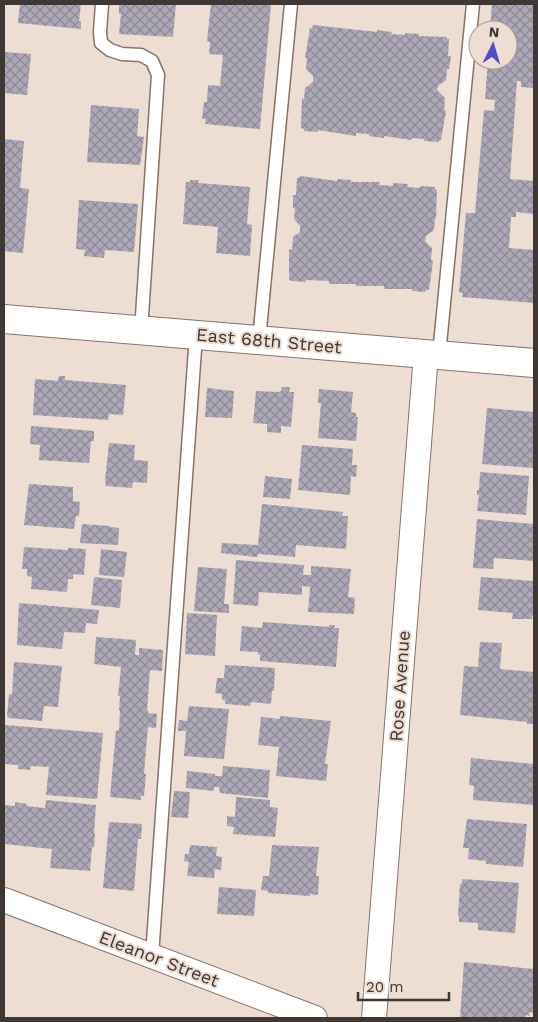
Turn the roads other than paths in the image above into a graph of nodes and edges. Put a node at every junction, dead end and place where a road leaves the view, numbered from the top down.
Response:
1 (102, 4) edge
2 (291, 4) edge
3 (473, 4) edge
4 (4, 319) edge
5 (141, 331) junction
6 (196, 335) junction
7 (259, 340) junction
8 (433, 355) junction
9 (534, 363) edge
10 (4, 900) edge
11 (152, 956) junction
12 (315, 1018) edge
13 (374, 1018) edge

1 - 5 lane
2 - 7 lane
3 - 8 lane
4 - 5 street, East 68th Street
5 - 6 street, East 68th Street
6 - 7 street, East 68th Street
6 - 11 lane
7 - 8 street, East 68th Street
8 - 9 street, East 68th Street
8 - 13 street, Rose Avenue
10 - 11 street, Eleanor Street
11 - 12 street, Eleanor Street

